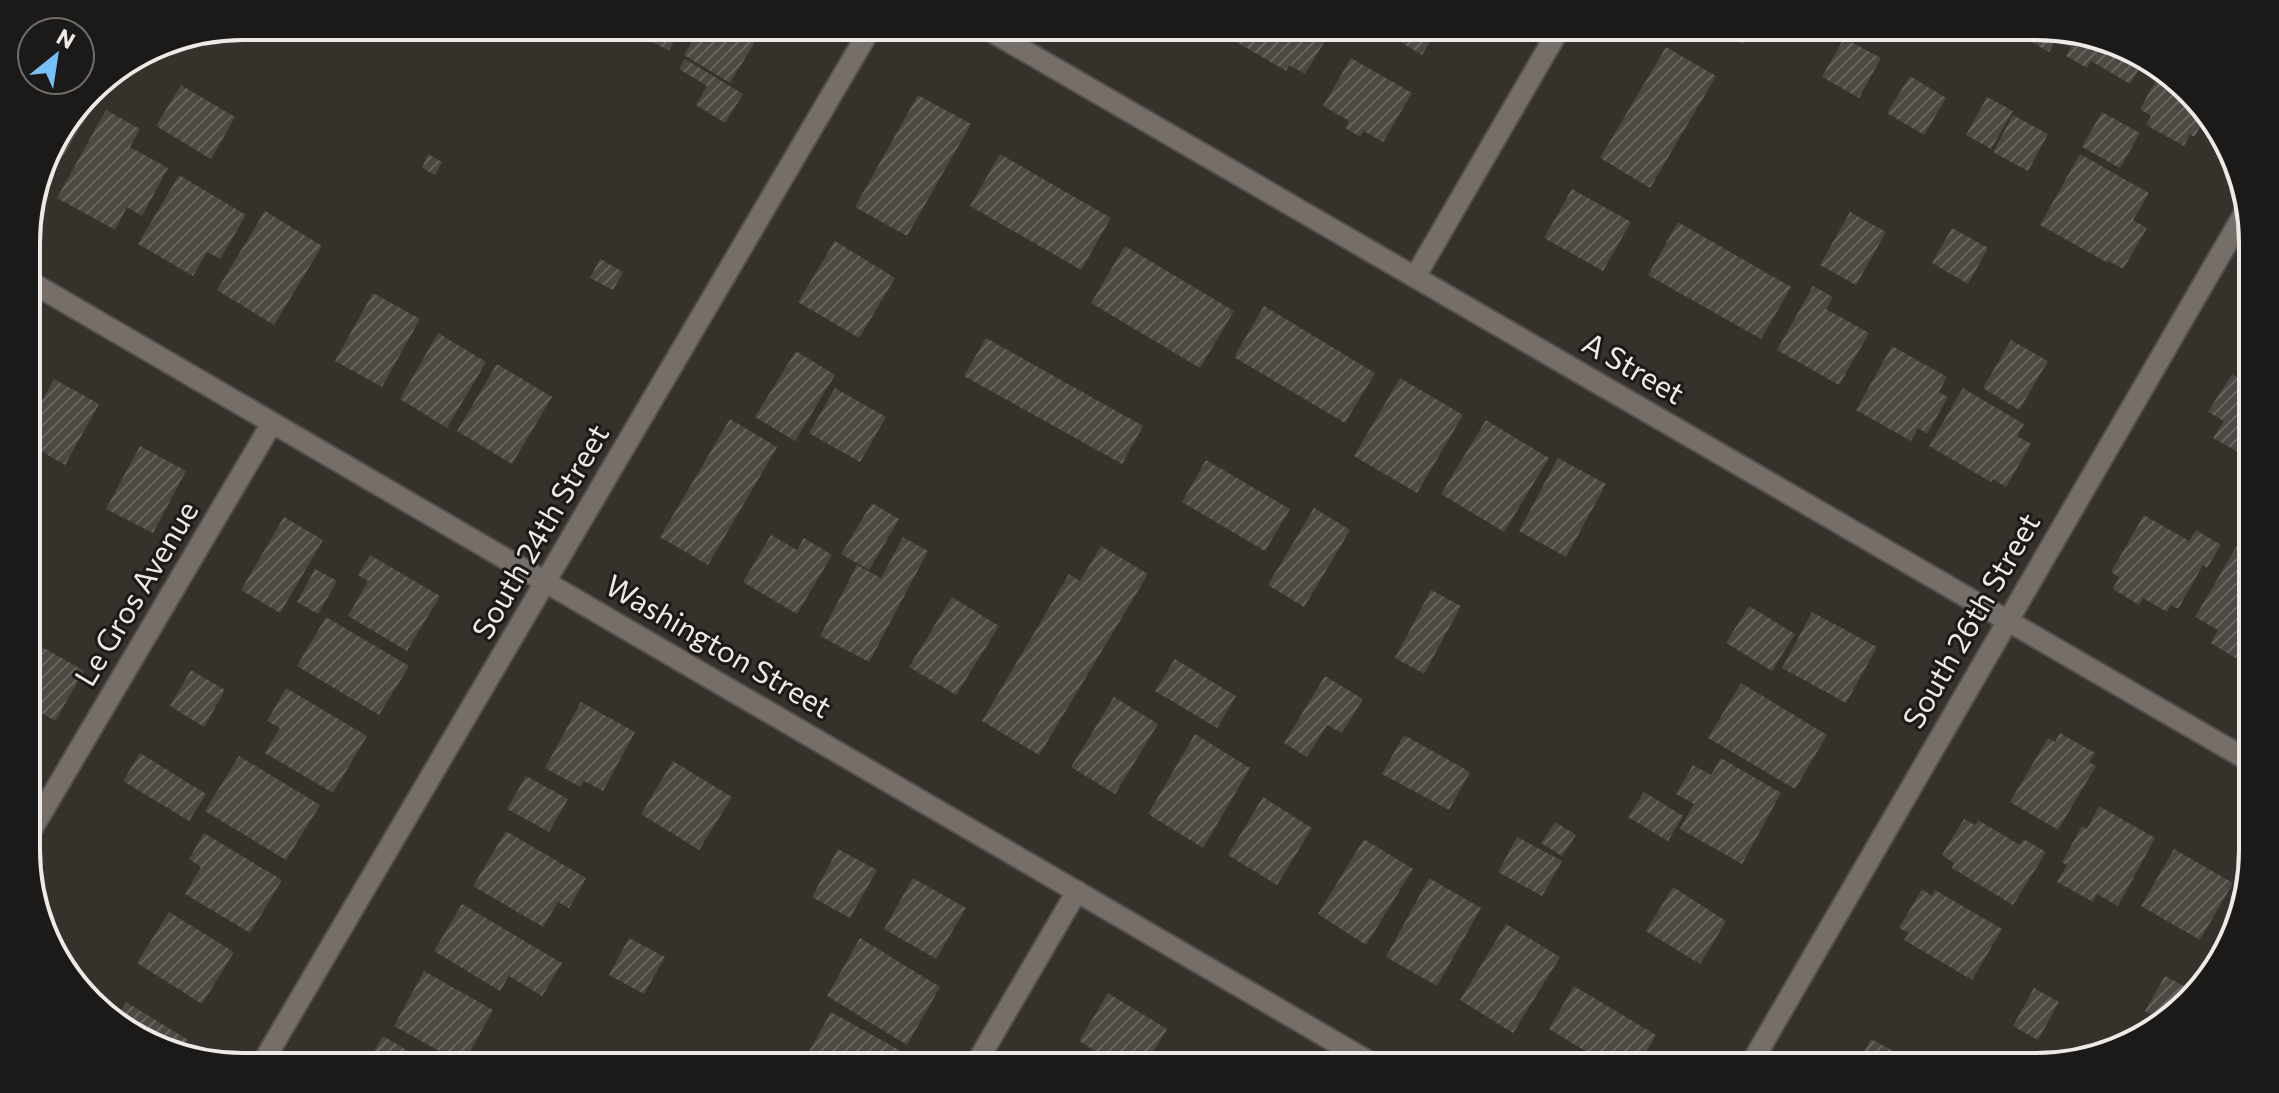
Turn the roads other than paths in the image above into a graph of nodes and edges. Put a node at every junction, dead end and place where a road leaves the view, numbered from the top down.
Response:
1 (864, 40) edge
2 (1006, 40) edge
3 (1553, 40) edge
4 (2238, 225) edge
5 (1415, 277) junction
6 (40, 288) edge
7 (272, 423) junction
8 (548, 582) junction
9 (2007, 621) junction
10 (2239, 755) edge
11 (40, 816) edge
12 (1077, 891) junction
13 (268, 1053) edge
14 (982, 1053) edge
15 (1354, 1053) edge
16 (1757, 1053) edge

1 - 8 street, South 24th Street
2 - 5 street, A Street
3 - 5 street
4 - 9 street, South 26th Street
5 - 9 street, A Street
6 - 7 street, Washington Street
7 - 8 street, Washington Street
7 - 11 street, Le Gros Avenue
8 - 12 street, Washington Street
8 - 13 street, South 24th Street
9 - 10 street, A Street
9 - 16 street, South 26th Street
12 - 14 street
12 - 15 street, Washington Street

